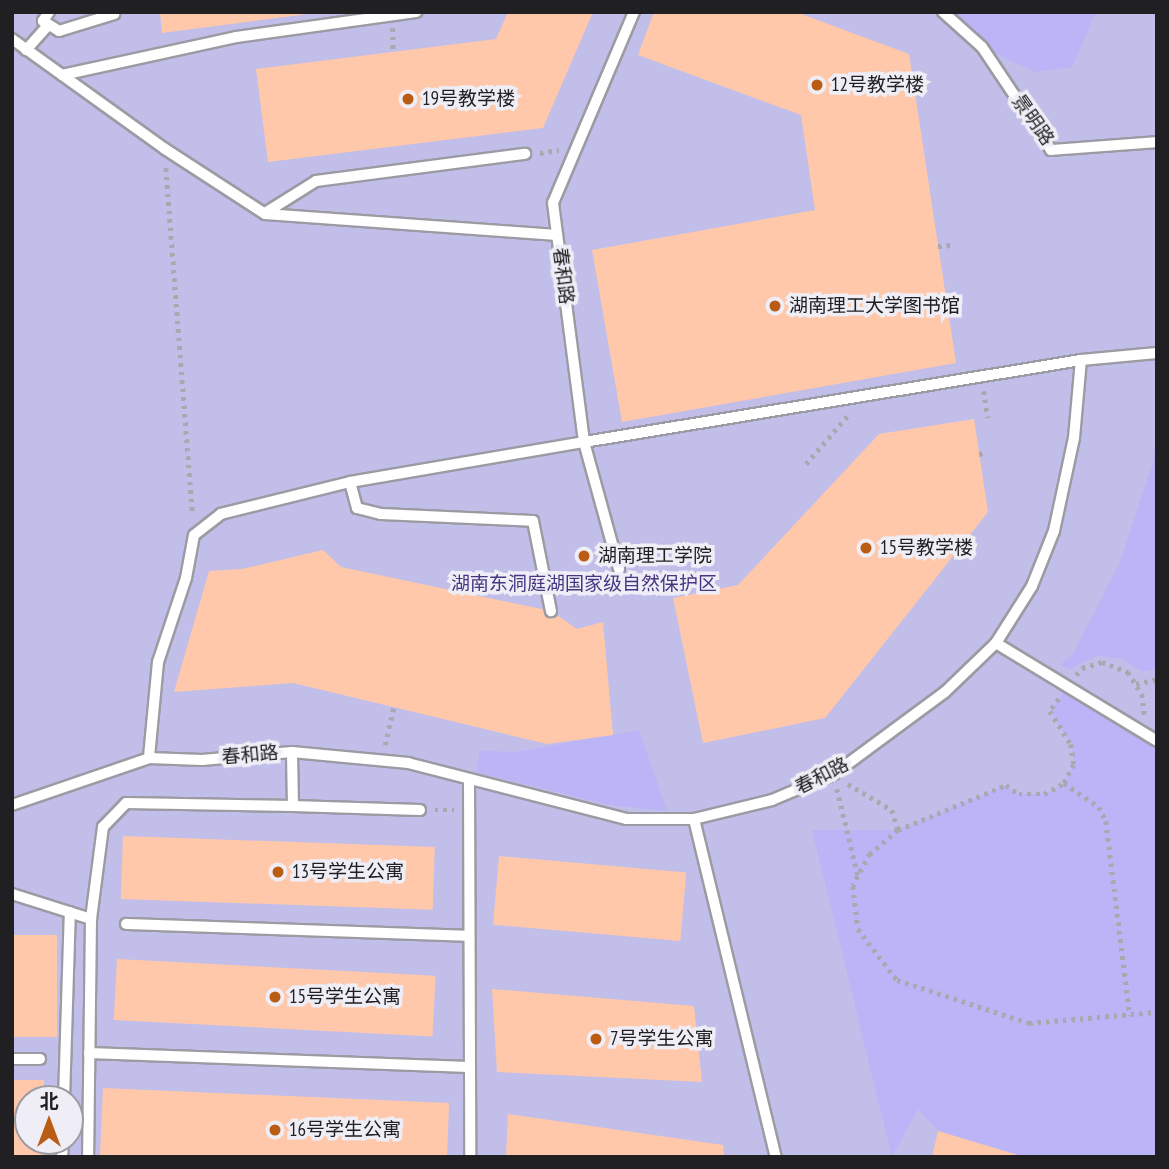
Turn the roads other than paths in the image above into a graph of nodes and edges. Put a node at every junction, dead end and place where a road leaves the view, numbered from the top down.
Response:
1 (49, 12) edge
2 (416, 12) edge
3 (634, 12) edge
4 (943, 12) edge
5 (114, 14) dead end
6 (47, 27) junction
7 (12, 40) edge
8 (26, 50) junction
9 (62, 75) junction
10 (1157, 142) edge
11 (525, 155) road end
12 (265, 214) junction
13 (557, 235) junction
14 (1157, 354) edge
15 (1081, 360) junction
16 (584, 443) junction
17 (350, 482) junction
18 (619, 569) dead end
19 (551, 611) dead end
20 (996, 643) junction
21 (1157, 741) edge
22 (292, 752) junction
23 (149, 758) junction
24 (469, 780) junction
25 (12, 805) edge
26 (293, 806) junction
27 (420, 810) road end
28 (694, 819) junction
29 (12, 894) edge
30 (70, 912) junction
31 (91, 919) junction
32 (126, 924) dead end
33 (468, 936) junction
34 (89, 1053) junction
35 (12, 1059) edge
36 (40, 1059) dead end
37 (469, 1067) junction
38 (64, 1085) edge
39 (88, 1157) edge
40 (470, 1157) edge
41 (776, 1157) edge

1 - 6 lane
2 - 9 lane
3 - 13 lane, 春和路
4 - 10 lane, 景明路
5 - 6 lane
6 - 8 lane
7 - 8 lane
8 - 9 lane
9 - 12 lane
11 - 12 lane
12 - 13 lane
13 - 16 lane, 春和路
14 - 15 lane
15 - 16 lane
15 - 20 lane, 春和路
16 - 17 lane
16 - 18 lane, 春和路
17 - 19 lane
17 - 23 lane
20 - 21 lane
20 - 28 lane, 春和路
22 - 23 lane, 春和路
22 - 24 lane, 春和路
22 - 26 lane
23 - 25 lane
24 - 28 lane, 春和路
24 - 33 lane
26 - 27 lane
26 - 31 lane
28 - 41 lane
29 - 30 lane
30 - 31 lane
30 - 38 lane
31 - 34 lane
32 - 33 lane
33 - 37 lane
34 - 37 lane
34 - 39 lane
35 - 36 lane
37 - 40 lane

